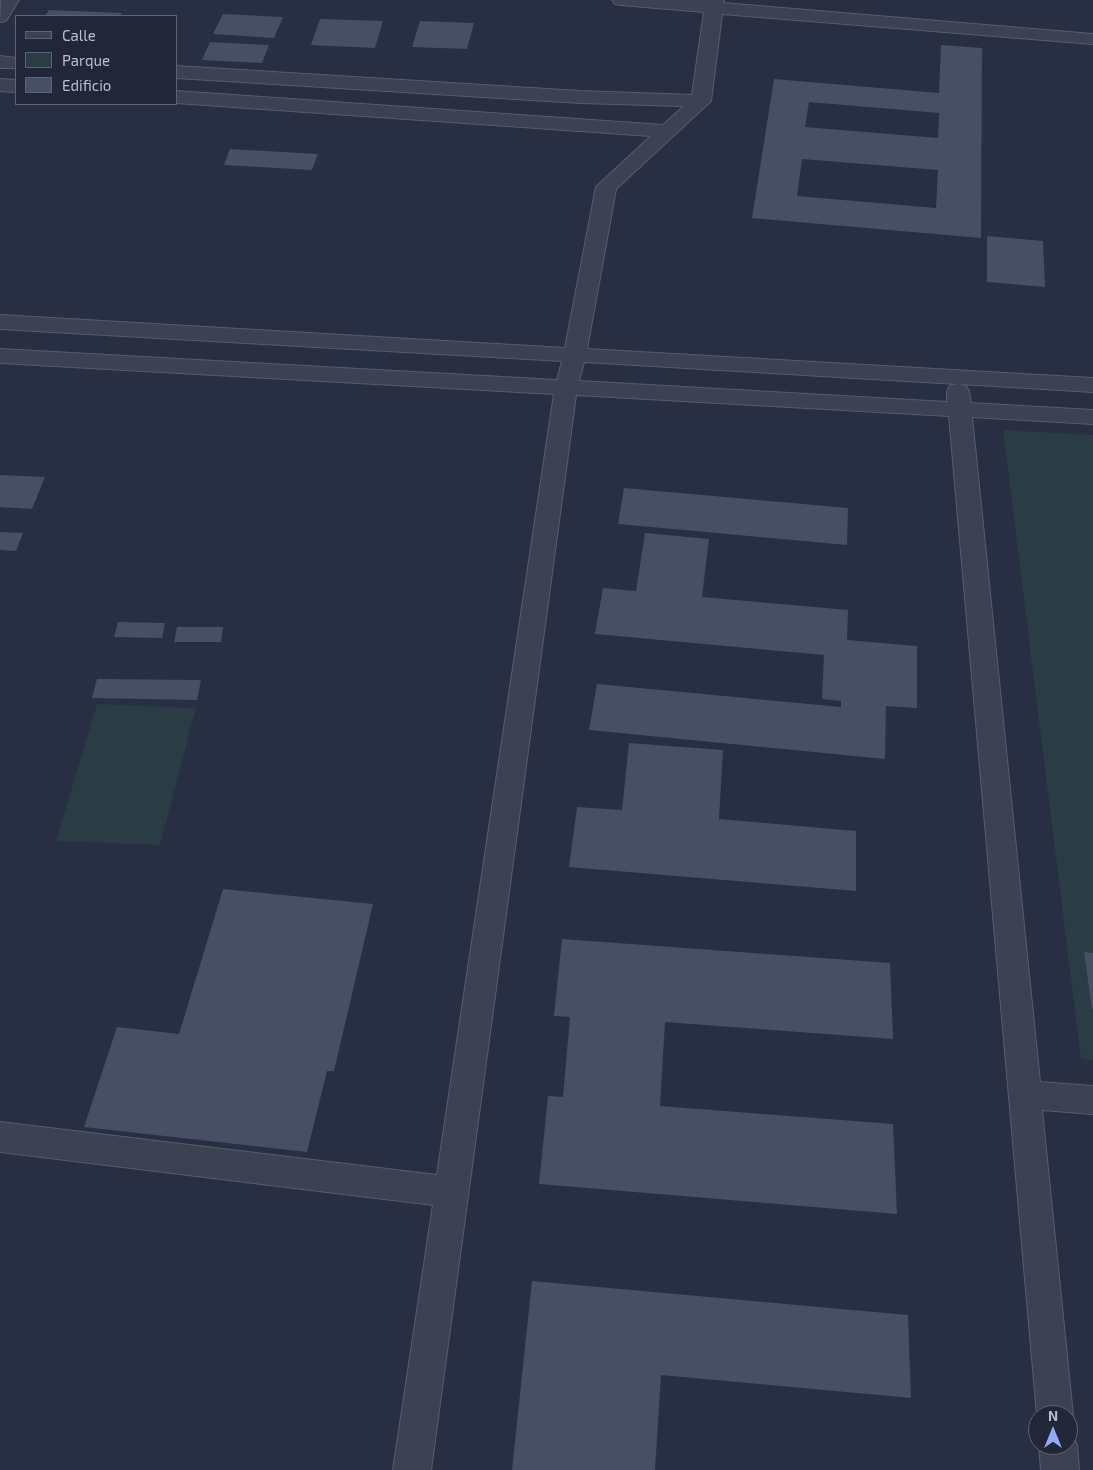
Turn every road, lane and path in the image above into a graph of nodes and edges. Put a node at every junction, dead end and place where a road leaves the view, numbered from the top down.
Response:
1 (10, 0) edge
2 (621, 0) edge
3 (715, 3) edge
4 (0, 17) edge
5 (1093, 39) edge
6 (0, 62) edge
7 (15, 63) edge
8 (178, 72) edge
9 (0, 85) edge
10 (15, 86) edge
11 (178, 97) edge
12 (701, 101) junction
13 (669, 131) junction
14 (0, 322) edge
15 (575, 355) junction
16 (0, 356) edge
17 (957, 377) junction
18 (1093, 385) edge
19 (566, 387) junction
20 (960, 409) junction
21 (1093, 417) edge
22 (1024, 1094) junction
23 (1093, 1100) edge
24 (0, 1137) edge
25 (451, 1192) junction
26 (1054, 1405) edge
27 (1059, 1455) edge
28 (412, 1470) edge
29 (1060, 1470) edge

1 - 4 street
2 - 3 street
3 - 5 street
3 - 12 street
6 - 7 street
8 - 12 street
9 - 10 street
11 - 13 street
12 - 13 street
13 - 15 street
14 - 15 street
15 - 17 street
15 - 19 street
16 - 19 street
17 - 18 street
17 - 20 street
19 - 20 street
19 - 25 street
20 - 21 street
20 - 22 street
22 - 23 street
22 - 26 street
24 - 25 street
25 - 28 street
27 - 29 street

